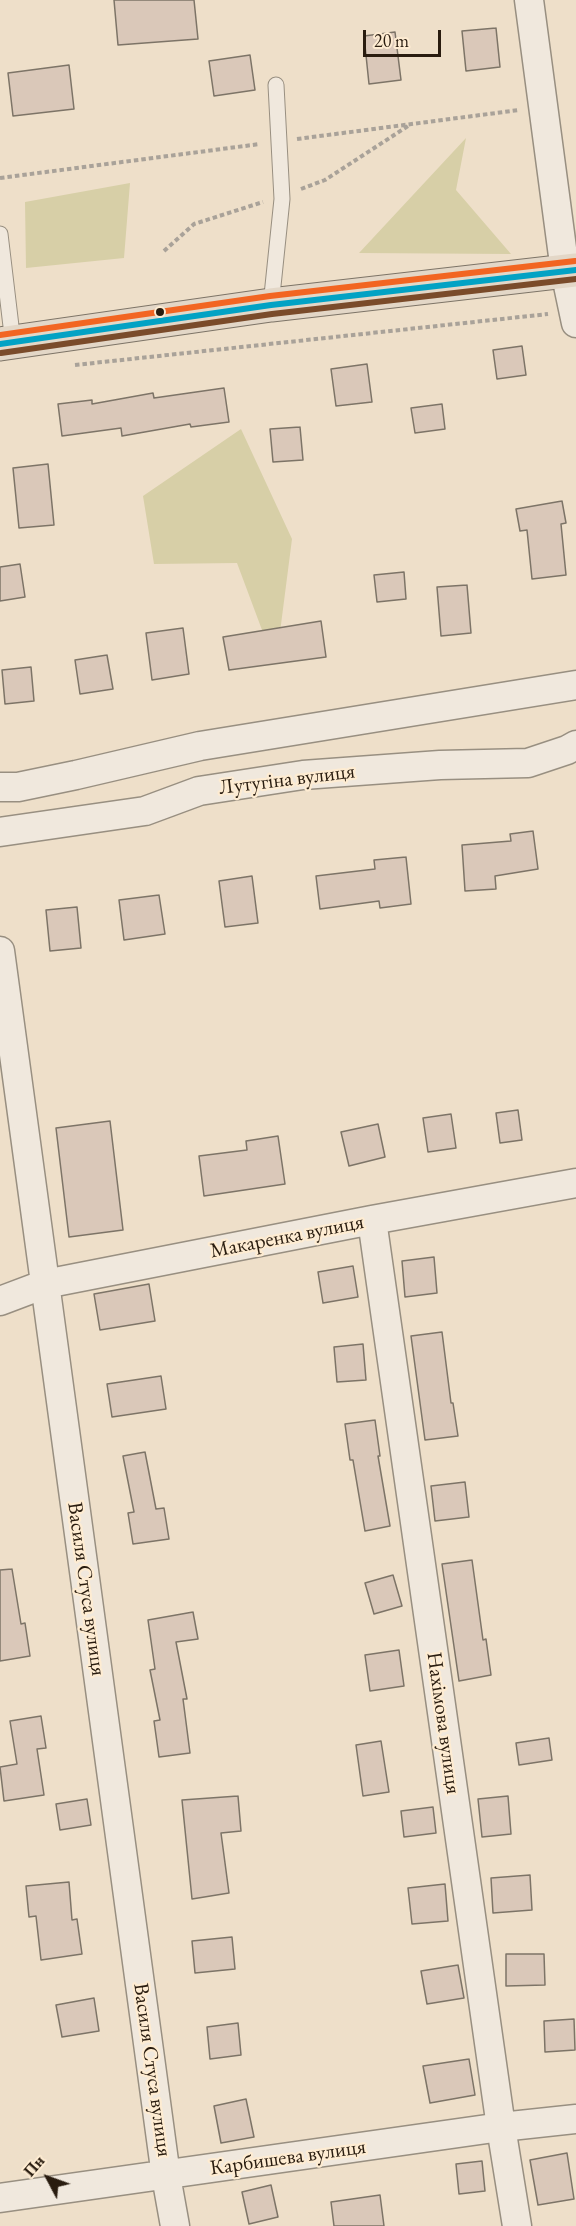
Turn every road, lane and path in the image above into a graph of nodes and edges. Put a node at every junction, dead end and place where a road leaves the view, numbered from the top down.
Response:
1 (529, 0) edge
2 (276, 85) dead end
3 (0, 234) edge
4 (570, 270) edge
5 (271, 305) junction
6 (575, 317) edge
7 (7, 343) edge
8 (71, 366) dead end
9 (576, 686) edge
10 (576, 745) edge
11 (0, 787) edge
12 (0, 832) edge
13 (0, 951) edge
14 (3, 993) edge
15 (576, 1183) edge
16 (372, 1220) junction
17 (45, 1284) junction
18 (0, 1301) edge
19 (576, 2119) edge
20 (501, 2127) junction
21 (166, 2176) junction
22 (0, 2198) edge
23 (174, 2226) edge
24 (517, 2226) edge

1 - 4 street
2 - 5 lane
3 - 7 lane
4 - 5 main road
4 - 6 street
5 - 7 main road
6 - 8 path
9 - 11 street
10 - 12 street, Лутугіна вулиця
13 - 14 street, Василя Стуса вулиця
14 - 17 street, Василя Стуса вулиця
15 - 16 street, Макаренка вулиця
16 - 17 street, Макаренка вулиця
16 - 20 street, Нахімова вулиця
17 - 18 street, Макаренка вулиця
17 - 21 street, Василя Стуса вулиця
19 - 20 street, Карбишева вулиця
20 - 21 street, Карбишева вулиця
20 - 24 street, Нахімова вулиця
21 - 22 street, Карбишева вулиця
21 - 23 street, Василя Стуса вулиця

